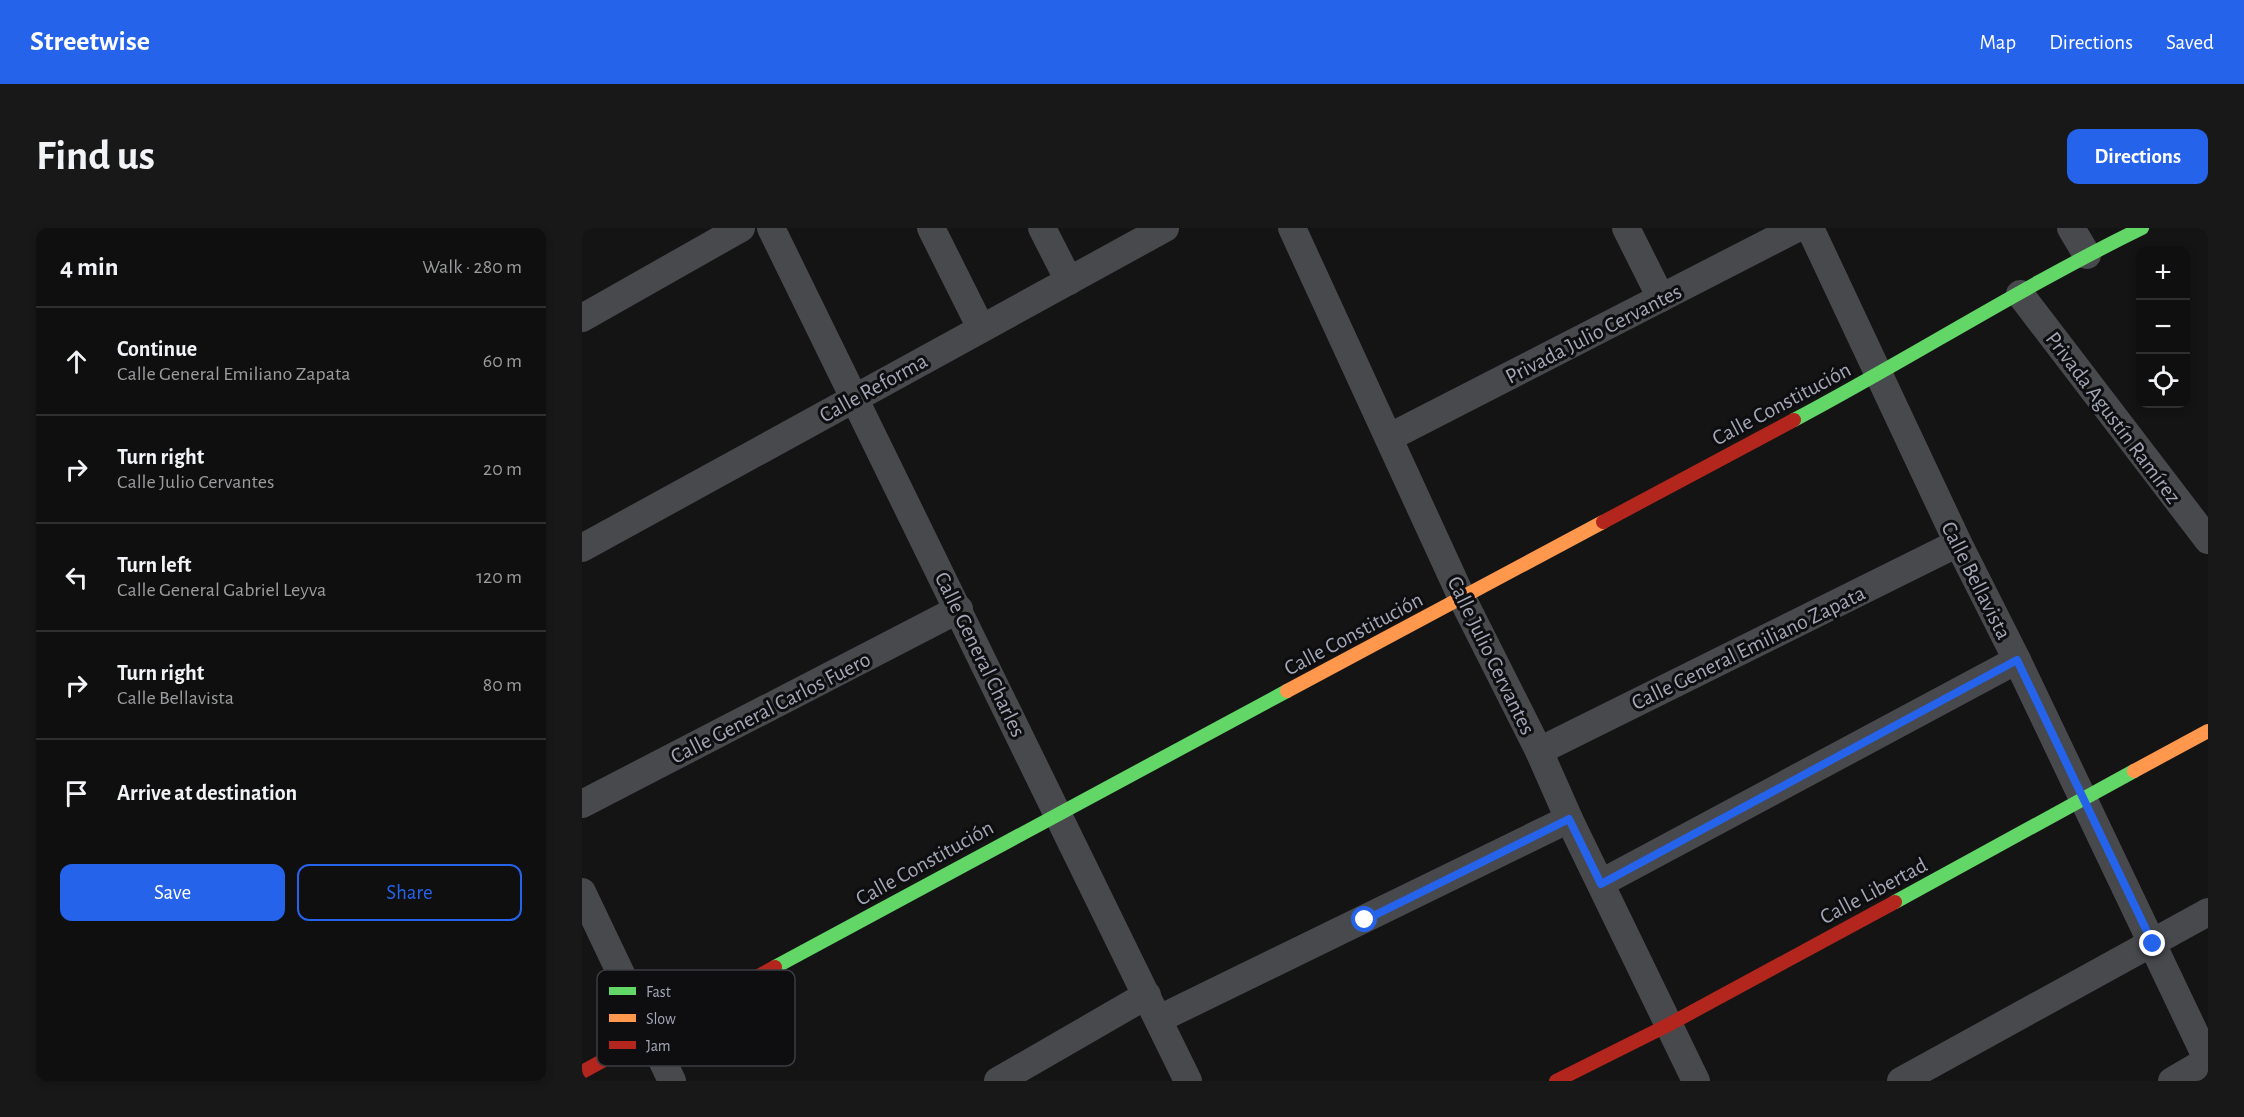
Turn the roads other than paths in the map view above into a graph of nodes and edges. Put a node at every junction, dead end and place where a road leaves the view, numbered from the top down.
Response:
1 (741, 228) edge
2 (771, 228) edge
3 (931, 228) edge
4 (1042, 228) edge
5 (1164, 228) edge
6 (1292, 228) edge
7 (1626, 228) edge
8 (1797, 228) edge
9 (1810, 228) edge
10 (2072, 228) edge
11 (2142, 228) edge
12 (2087, 255) junction
13 (1069, 281) junction
14 (2020, 294) junction
15 (1661, 298) junction
16 (582, 318) edge
17 (981, 328) junction
18 (1880, 374) junction
19 (855, 398) junction
20 (1390, 437) junction
21 (2208, 540) edge
22 (1958, 543) junction
23 (582, 548) edge
24 (1462, 598) junction
25 (958, 609) junction
26 (2017, 660) junction
27 (2208, 731) edge
28 (1539, 751) junction
29 (2084, 799) junction
30 (582, 804) edge
31 (1059, 813) junction
32 (1569, 819) junction
33 (1601, 884) junction
34 (582, 892) edge
35 (2208, 912) edge
36 (2153, 944) junction
37 (619, 970) edge
38 (771, 970) edge
39 (1153, 1007) junction
40 (1668, 1025) junction
41 (2208, 1060) edge
42 (597, 1064) edge
43 (665, 1066) edge
44 (582, 1072) edge
45 (672, 1081) edge
46 (998, 1081) edge
47 (1188, 1081) edge
48 (1556, 1081) edge
49 (1696, 1081) edge
50 (1900, 1081) edge
51 (2172, 1081) edge

1 - 16 street
2 - 19 street, Calle General Charles
3 - 17 street
4 - 13 street
5 - 13 street, Calle Reforma
6 - 20 street, Calle Julio Cervantes
7 - 15 street
8 - 15 street, Privada Julio Cervantes
9 - 18 street, Calle Bellavista
10 - 12 street
11 - 12 street, Calle Constitución
12 - 14 street, Calle Constitución
13 - 17 street, Calle Reforma
14 - 18 street, Calle Constitución
14 - 21 street, Privada Agustín Ramírez
15 - 20 street, Privada Julio Cervantes
17 - 19 street, Calle Reforma
18 - 22 street, Calle Bellavista
18 - 24 street, Calle Constitución
19 - 23 street, Calle Reforma
19 - 25 street, Calle General Charles
20 - 24 street, Calle Julio Cervantes
22 - 26 street, Calle Bellavista
22 - 28 street, Calle General Emiliano Zapata
24 - 28 street, Calle Julio Cervantes
24 - 31 street, Calle Constitución
25 - 30 street, Calle General Carlos Fuero
25 - 31 street, Calle General Charles
26 - 29 street, Calle Bellavista
26 - 33 street
27 - 29 street, Calle Libertad
28 - 32 street, Calle Julio Cervantes
29 - 36 street, Calle Bellavista
29 - 40 street, Calle Libertad
31 - 38 street, Calle Constitución
31 - 39 street, Calle General Charles
32 - 33 street, Calle Julio Cervantes
32 - 39 street
33 - 40 street, Calle Julio Cervantes
34 - 37 street
35 - 36 street
36 - 41 street, Calle Bellavista
36 - 50 street
39 - 46 street
39 - 47 street, Calle General Charles
40 - 48 street, Calle Libertad
40 - 49 street, Calle Julio Cervantes
41 - 51 street
42 - 44 street, Calle Constitución
43 - 45 street

